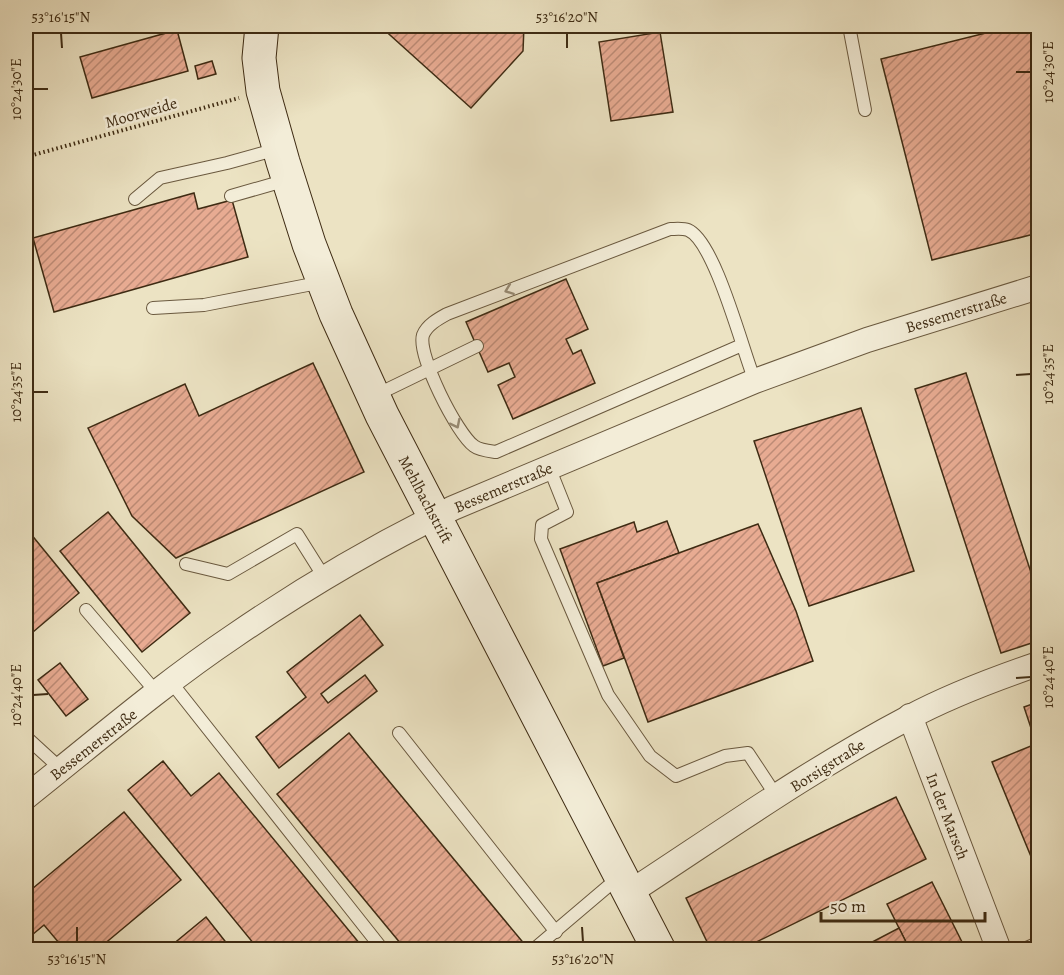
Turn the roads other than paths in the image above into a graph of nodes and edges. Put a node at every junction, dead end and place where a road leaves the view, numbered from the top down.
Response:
1 (262, 26) edge
2 (849, 26) edge
3 (865, 110) dead end
4 (284, 164) junction
5 (231, 196) dead end
6 (135, 199) dead end
7 (324, 282) junction
8 (1038, 287) edge
9 (153, 308) dead end
10 (742, 345) junction
11 (477, 346) dead end
12 (428, 368) junction
13 (754, 381) junction
14 (373, 396) junction
15 (549, 467) junction
16 (436, 516) junction
17 (186, 564) dead end
18 (324, 577) junction
19 (86, 610) dead end
20 (1038, 664) edge
21 (164, 688) junction
22 (910, 717) junction
23 (399, 733) dead end
24 (26, 738) edge
25 (61, 769) junction
26 (26, 797) edge
27 (777, 797) junction
28 (625, 884) junction
29 (556, 932) junction
30 (383, 950) edge
31 (533, 950) edge
32 (658, 950) edge
33 (999, 950) edge

1 - 4 street, Mehlbachstrift
2 - 3 lane
4 - 5 lane
4 - 6 lane
4 - 7 street, Mehlbachstrift
7 - 9 lane
7 - 14 street, Mehlbachstrift
8 - 13 street, Bessemerstraße
12 -> 10 lane
10 -> 12 lane
10 - 13 lane
11 - 12 lane
12 - 14 lane
13 - 15 street, Bessemerstraße
14 - 16 street, Mehlbachstrift
15 - 16 street, Bessemerstraße
15 - 27 lane
16 - 18 street, Bessemerstraße
16 - 28 street, Mehlbachstrift
17 - 18 lane
18 - 21 street, Bessemerstraße
19 - 21 lane
20 - 22 street, Borsigstraße
21 - 25 street, Bessemerstraße
21 - 30 lane
22 - 27 street, Borsigstraße
22 - 33 street, In der Marsch
23 - 29 lane
24 - 25 lane
25 - 26 street, Bessemerstraße
27 - 28 street, Borsigstraße
28 - 29 lane
28 - 32 street, Mehlbachstrift
29 - 31 lane

